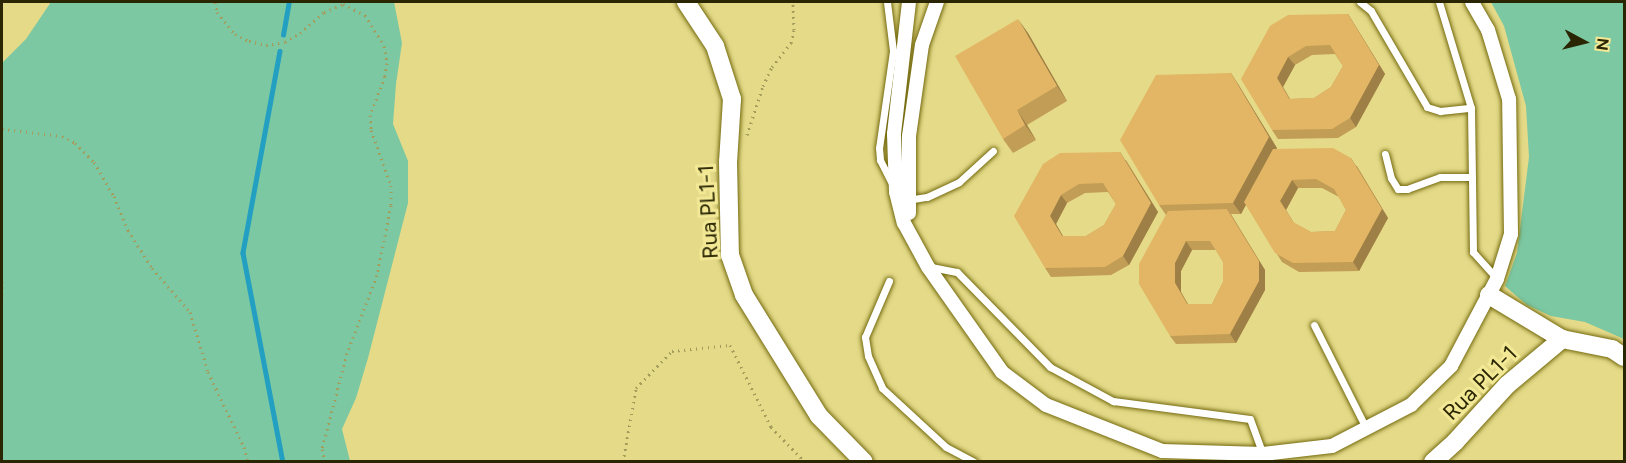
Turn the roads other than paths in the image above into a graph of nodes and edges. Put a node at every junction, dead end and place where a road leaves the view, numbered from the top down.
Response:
1 (686, 2) edge
2 (887, 2) edge
3 (909, 2) edge
4 (937, 2) edge
5 (1360, 2) edge
6 (1439, 2) edge
7 (1472, 2) edge
8 (922, 45) junction
9 (899, 49) junction
10 (1471, 108) junction
11 (993, 151) dead end
12 (1385, 154) dead end
13 (1472, 177) junction
14 (901, 196) junction
15 (928, 267) junction
16 (889, 281) dead end
17 (1493, 287) junction
18 (1314, 326) dead end
19 (1562, 339) junction
20 (1624, 357) edge
21 (1366, 428) junction
22 (1263, 454) junction
23 (864, 462) edge
24 (974, 462) edge
25 (1433, 462) edge

1 - 23 street, Rua PL1-1
2 - 9 lane
3 - 9 street
4 - 8 street
5 - 10 lane
6 - 10 lane
7 - 17 street
8 - 9 lane
8 - 14 street
9 - 14 street
10 - 13 lane
11 - 14 lane
12 - 13 lane
13 - 17 lane
14 - 15 street
15 - 22 street
15 - 22 lane
16 - 24 lane
17 - 19 street
17 - 21 street
18 - 21 lane
19 - 20 street
19 - 25 street, Rua PL1-1
21 - 22 street

